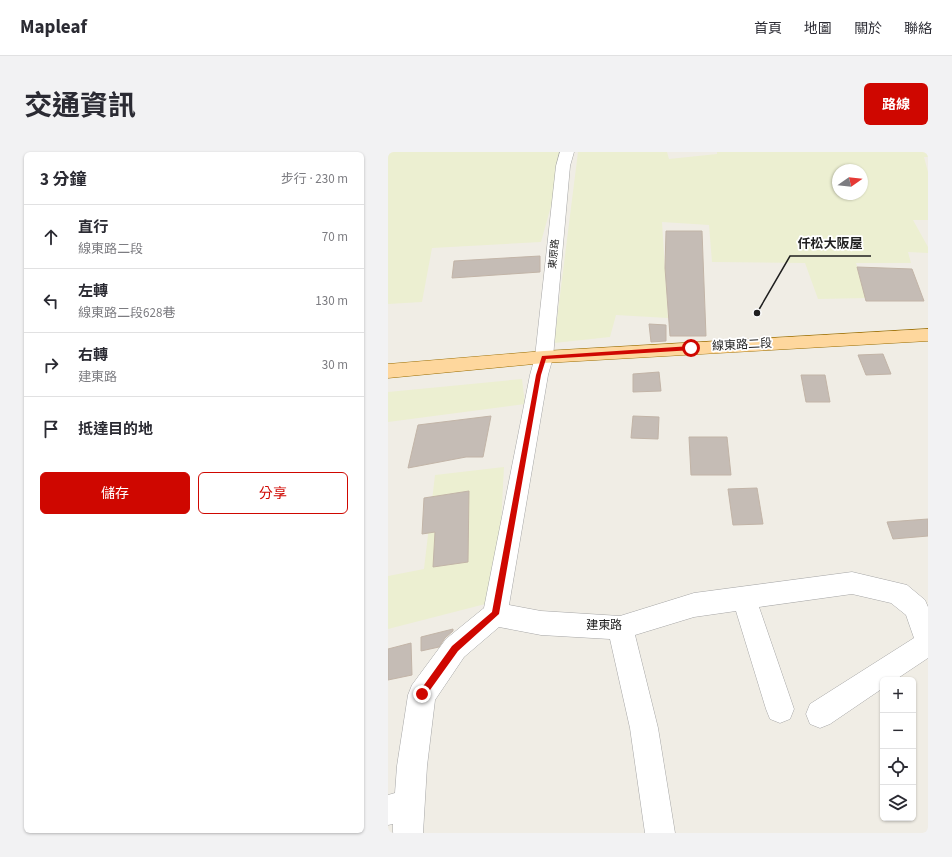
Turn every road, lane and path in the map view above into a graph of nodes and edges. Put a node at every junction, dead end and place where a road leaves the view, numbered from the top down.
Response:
1 (567, 152) edge
2 (928, 335) edge
3 (544, 357) junction
4 (388, 371) edge
5 (744, 598) junction
6 (495, 614) junction
7 (620, 628) junction
8 (928, 643) edge
9 (780, 709) dead end
10 (820, 714) dead end
11 (402, 816) edge
12 (660, 833) edge

1 - 3 street, 東原路
2 - 3 main road, 線東路二段
3 - 4 main road, 線東路二段
3 - 6 street, 東原路
5 - 7 street, 建東路
5 - 8 street, 建東路
5 - 9 street
6 - 7 street, 建東路
6 - 11 street
7 - 12 street
8 - 10 street

